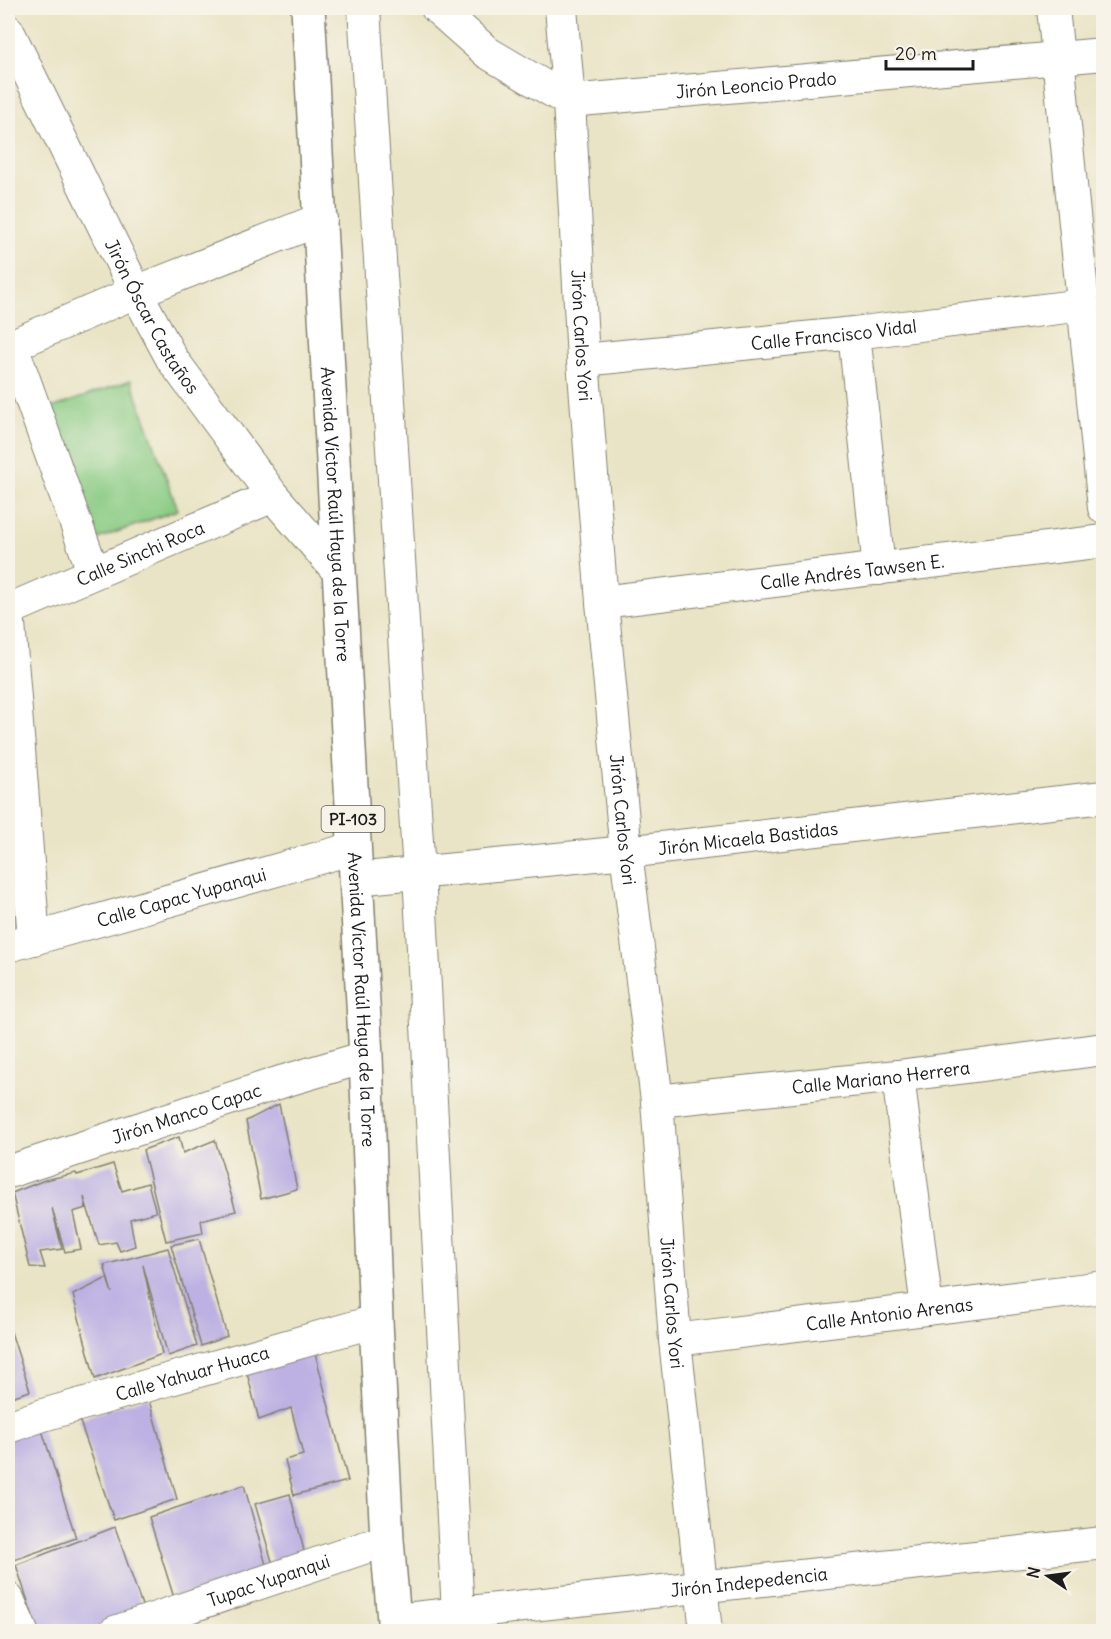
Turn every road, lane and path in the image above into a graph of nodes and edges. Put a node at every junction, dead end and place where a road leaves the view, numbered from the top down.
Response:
1 (308, 8) edge
2 (364, 8) edge
3 (437, 8) edge
4 (561, 8) edge
5 (1053, 8) edge
6 (8, 31) edge
7 (1104, 54) edge
8 (1058, 58) junction
9 (569, 101) junction
10 (321, 219) junction
11 (136, 292) junction
12 (1083, 305) junction
13 (854, 333) junction
14 (10, 346) edge
15 (583, 360) junction
16 (273, 496) junction
17 (1104, 508) edge
18 (1104, 542) edge
19 (879, 568) junction
20 (93, 571) junction
21 (339, 572) junction
22 (602, 602) junction
23 (8, 610) edge
24 (1104, 797) edge
25 (626, 852) junction
26 (355, 863) junction
27 (419, 873) junction
28 (21, 943) edge
29 (1104, 1049) edge
30 (366, 1057) junction
31 (898, 1076) junction
32 (657, 1101) junction
33 (8, 1172) edge
34 (1104, 1287) edge
35 (927, 1309) junction
36 (376, 1321) junction
37 (675, 1340) junction
38 (8, 1427) edge
39 (387, 1540) junction
40 (1104, 1543) edge
41 (702, 1587) junction
42 (8, 1599) edge
43 (458, 1623) edge
44 (395, 1626) edge
45 (22, 1632) edge
46 (116, 1632) edge
47 (706, 1632) edge

1 - 10 main road, Avenida Víctor Raúl Haya de la Torre / PI-103
2 - 27 street
3 - 9 street
4 - 9 street, Jirón Carlos Yori
5 - 8 street
6 - 11 street, Jirón Óscar Castaños
7 - 8 street, Jirón Leoncio Prado
8 - 9 street, Jirón Leoncio Prado
8 - 12 street
9 - 15 street, Jirón Carlos Yori
10 - 11 street
10 - 21 main road, Avenida Víctor Raúl Haya de la Torre / PI-103
11 - 14 street
11 - 16 street, Jirón Óscar Castaños
12 - 13 street, Calle Francisco Vidal
12 - 17 street
13 - 15 street, Calle Francisco Vidal
13 - 19 street
14 - 20 street
15 - 22 street, Jirón Carlos Yori
16 - 20 street, Calle Sinchi Roca
16 - 21 street, Jirón Óscar Castaños
18 - 19 street, Calle Andrés Tawsen E.
19 - 22 street, Calle Andrés Tawsen E.
20 - 23 street, Calle Sinchi Roca
21 - 26 main road, Avenida Víctor Raúl Haya de la Torre / PI-103
22 - 25 street, Jirón Carlos Yori
23 - 28 street
24 - 25 street, Jirón Micaela Bastidas
25 - 27 street, Jirón Micaela Bastidas
25 - 32 street, Jirón Carlos Yori
26 - 27 street, Jirón Micaela Bastidas
26 - 28 street, Calle Capac Yupanqui
26 - 30 main road, Avenida Víctor Raúl Haya de la Torre / PI-103
27 - 43 street
29 - 31 street, Calle Mariano Herrera
30 - 33 street, Jirón Manco Capac
30 - 36 main road, Avenida Víctor Raúl Haya de la Torre / PI-103
31 - 32 street, Calle Mariano Herrera
31 - 35 street
32 - 37 street, Jirón Carlos Yori
34 - 35 street, Calle Antonio Arenas
35 - 37 street, Calle Antonio Arenas
36 - 38 street, Calle Yahuar Huaca
36 - 39 main road, Avenida Víctor Raúl Haya de la Torre / PI-103
37 - 41 street, Jirón Carlos Yori
39 - 44 main road, Avenida Víctor Raúl Haya de la Torre / PI-103
39 - 46 street, Tupac Yupanqui
40 - 41 street, Jirón Indepedencia
41 - 43 street, Jirón Indepedencia
41 - 47 street, Jirón Carlos Yori
42 - 45 street
43 - 44 street, Jirón Indepedencia

